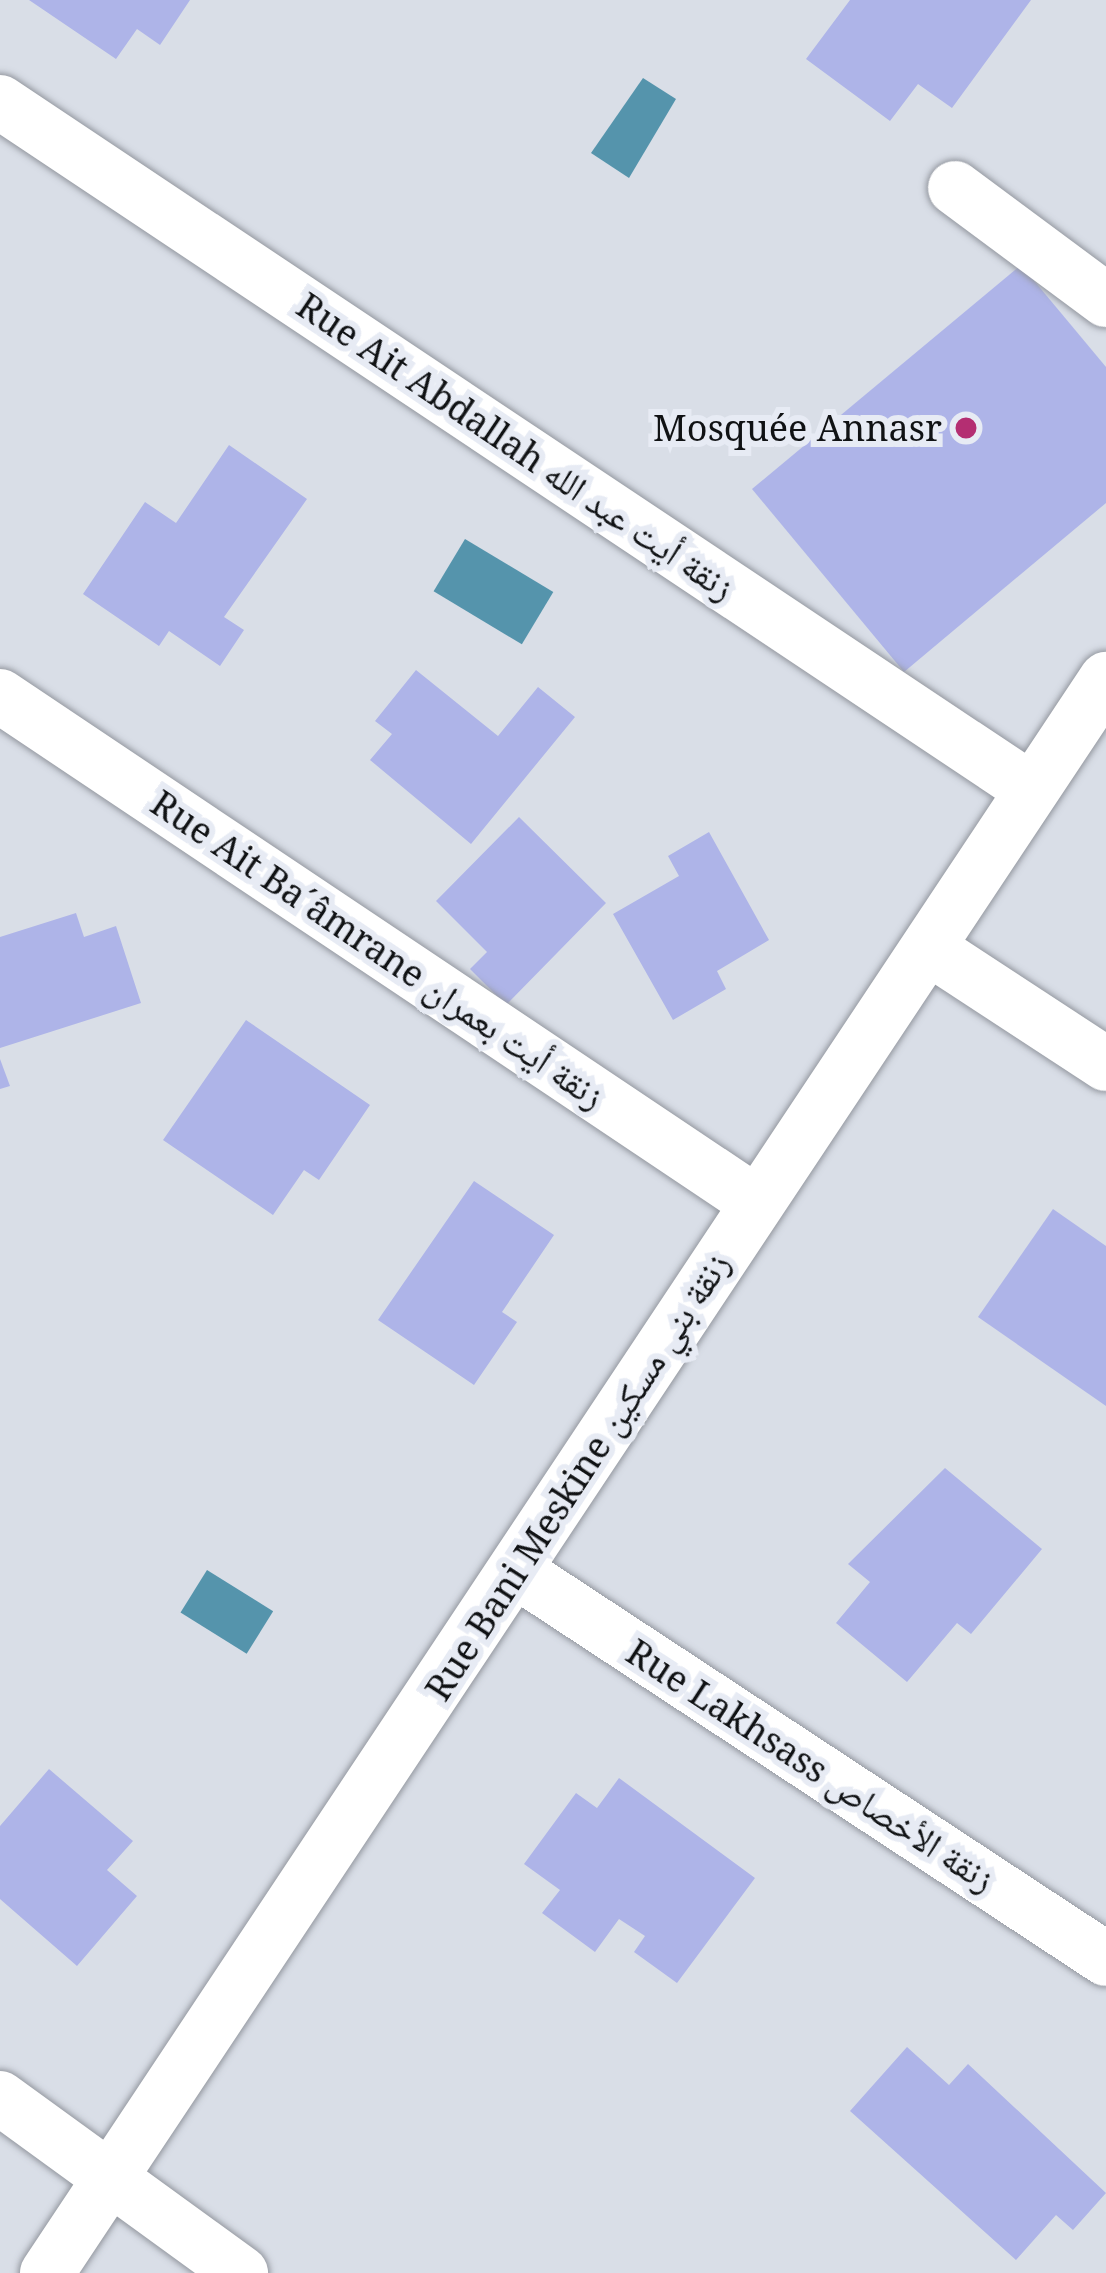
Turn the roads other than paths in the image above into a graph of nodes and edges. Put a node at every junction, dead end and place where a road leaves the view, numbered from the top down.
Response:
1 (0, 102) edge
2 (956, 188) dead end
3 (1106, 300) edge
4 (1106, 679) edge
5 (0, 696) edge
6 (1033, 790) junction
7 (930, 949) junction
8 (1106, 1064) edge
9 (757, 1203) junction
10 (516, 1571) junction
11 (1106, 1959) edge
12 (0, 2098) edge
13 (106, 2183) junction
14 (47, 2273) edge
15 (241, 2273) edge

1 - 6 street, Rue Ait Abdallah زنقة أيت عبد الله
2 - 3 street
4 - 6 street, Rue Bani Meskine زنقة بني مسكين
5 - 9 street, Rue Ait Ba´âmrane زنقة أيت بعمران
6 - 7 street, Rue Bani Meskine زنقة بني مسكين
7 - 8 street
7 - 9 street, Rue Bani Meskine زنقة بني مسكين
9 - 10 street, Rue Bani Meskine زنقة بني مسكين
10 - 11 street, Rue Lakhsass زنقة الأخصاص
10 - 13 street, Rue Bani Meskine زنقة بني مسكين
12 - 13 street
13 - 14 street, Rue Bani Meskine زنقة بني مسكين
13 - 15 street

